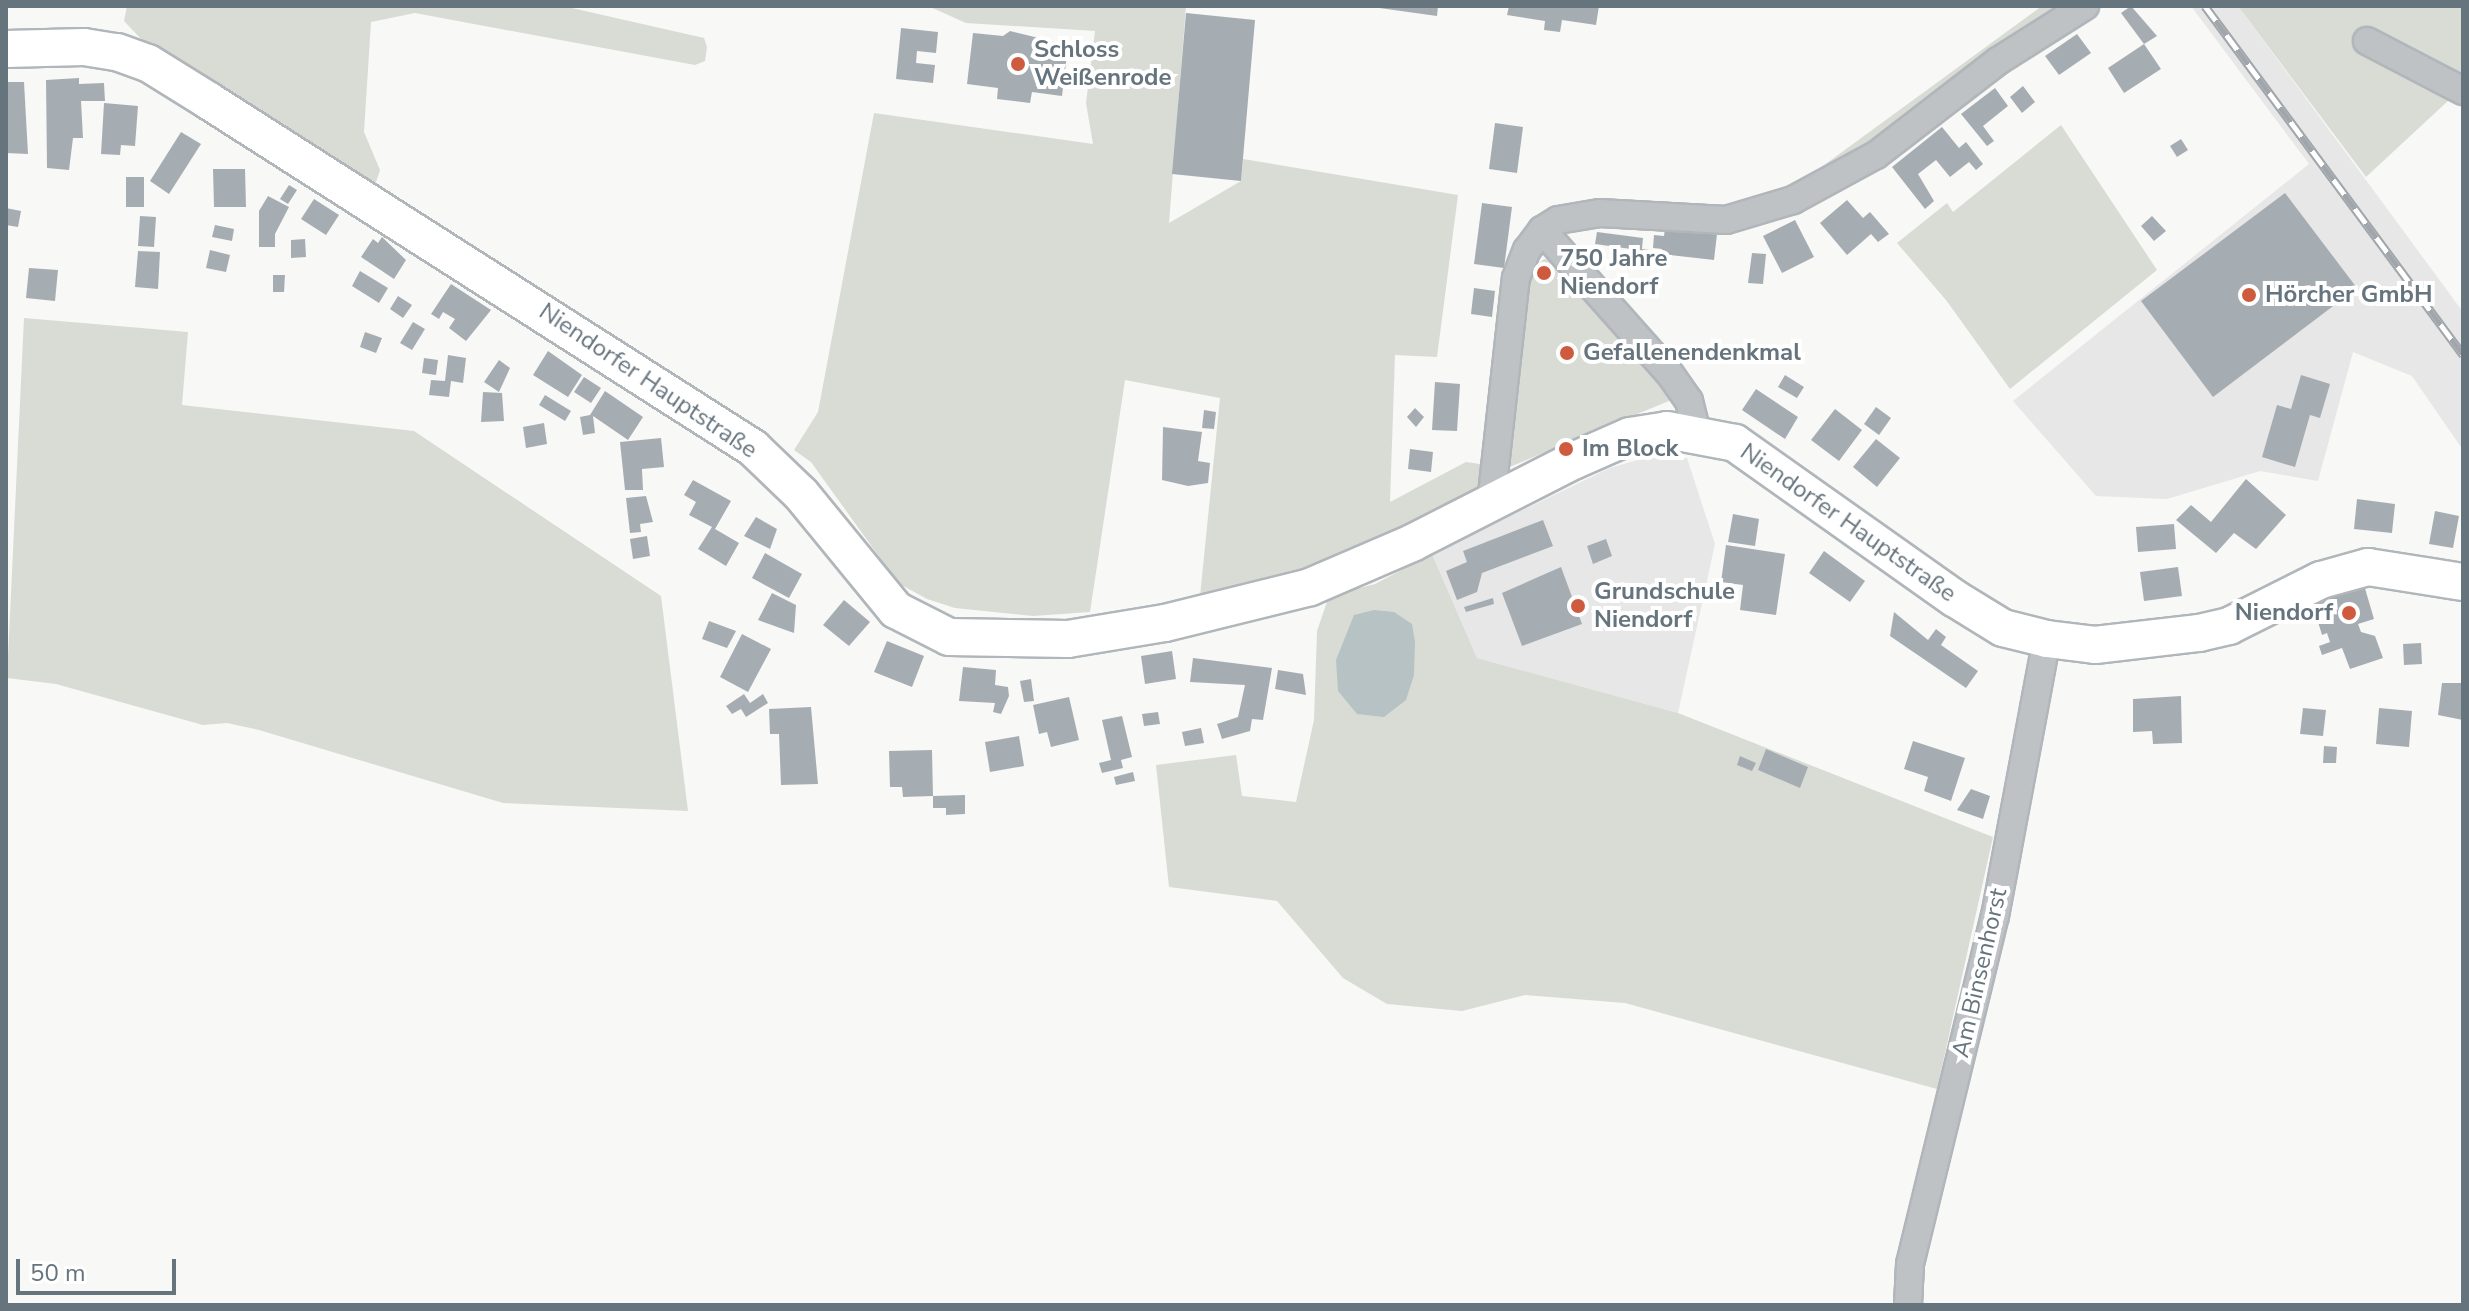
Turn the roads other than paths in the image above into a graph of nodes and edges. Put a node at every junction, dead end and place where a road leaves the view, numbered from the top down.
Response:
1 (2085, 6) edge
2 (2367, 41) dead end
3 (6, 49) edge
4 (2463, 91) edge
5 (1542, 230) junction
6 (1697, 432) junction
7 (1491, 503) junction
8 (2463, 582) edge
9 (2047, 639) junction
10 (1908, 1305) edge

1 - 5 street
2 - 4 street
3 - 7 main road, Niendorfer Hauptstraße
5 - 6 street
5 - 7 street
6 - 7 main road, Niendorfer Hauptstraße
6 - 9 main road, Niendorfer Hauptstraße
8 - 9 main road, Niendorfer Hauptstraße
9 - 10 street, Am Binsenhorst

